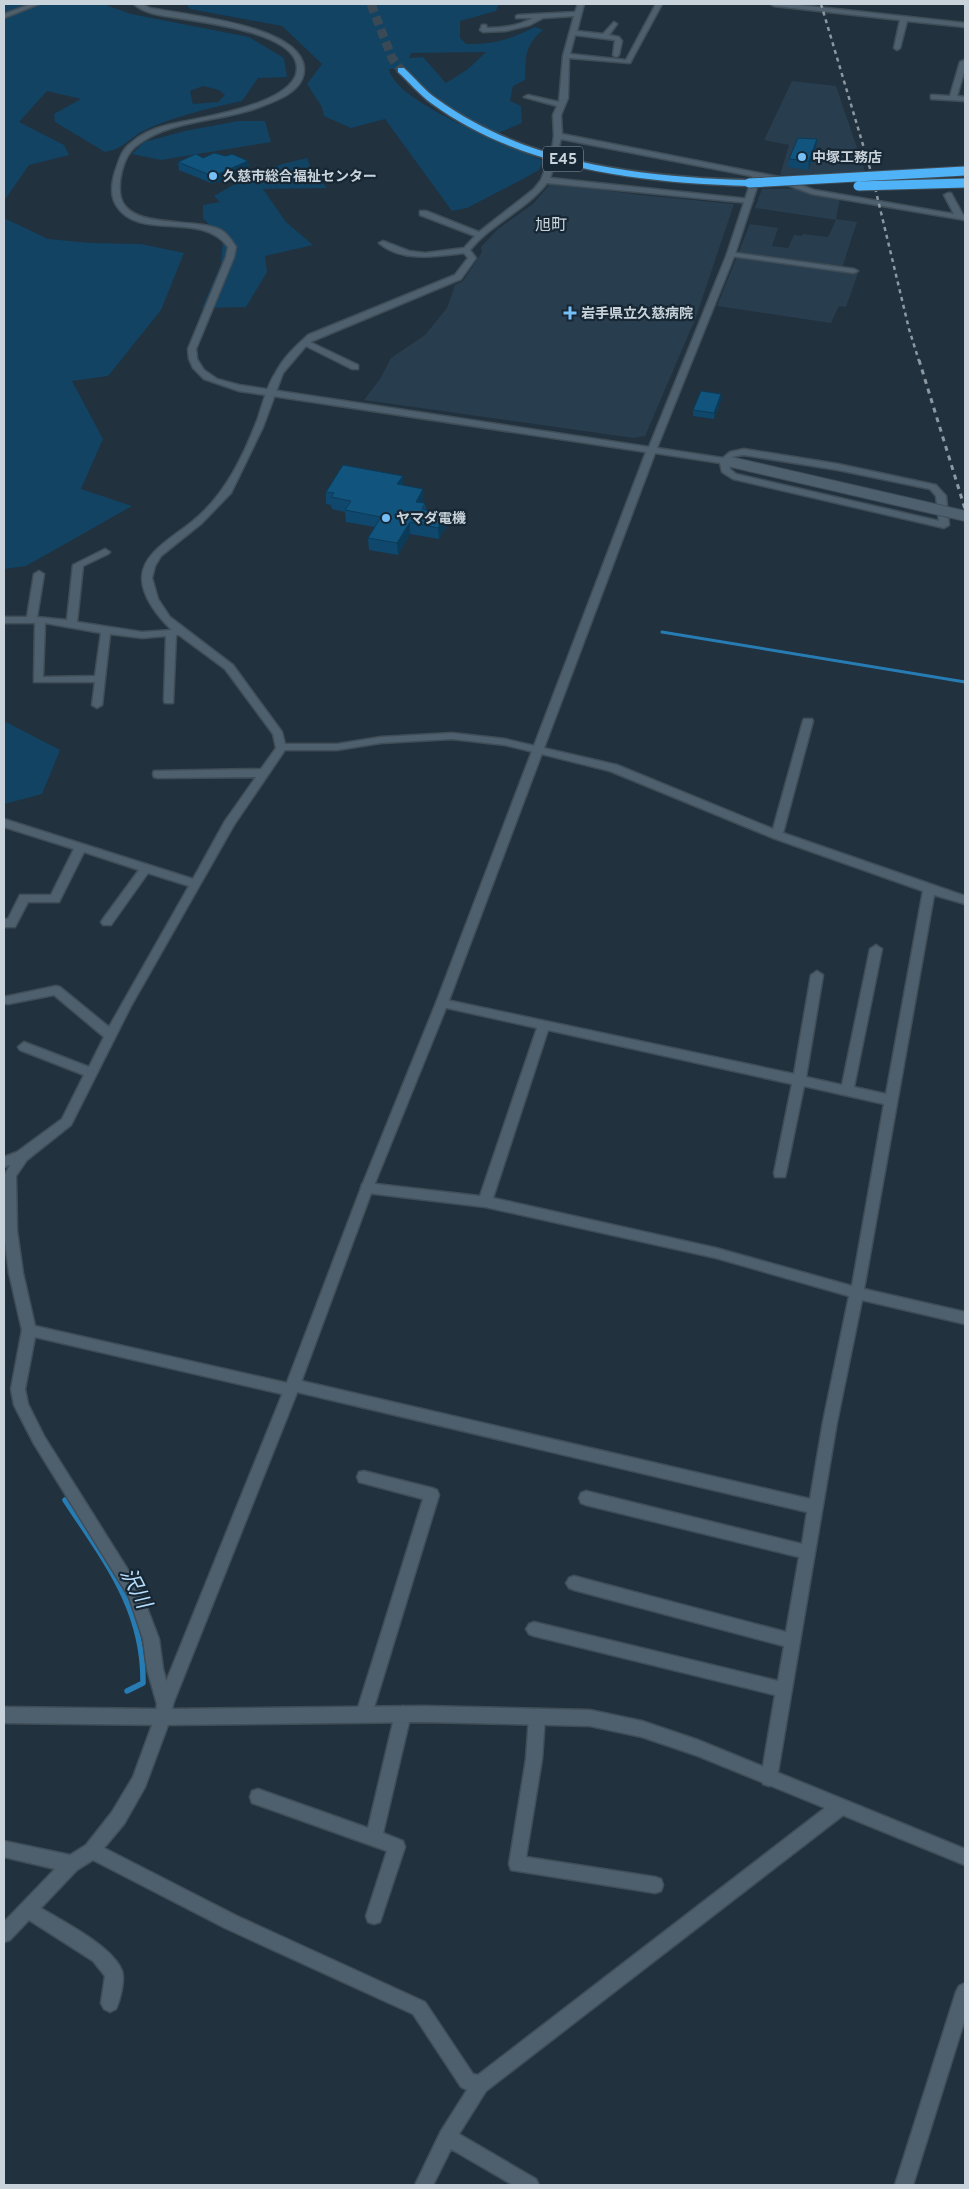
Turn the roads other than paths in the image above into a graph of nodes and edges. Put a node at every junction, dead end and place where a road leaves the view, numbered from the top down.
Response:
1 (36, 4) edge
2 (137, 4) edge
3 (581, 4) edge
4 (659, 4) edge
5 (774, 4) edge
6 (578, 14) junction
7 (4, 16) edge
8 (542, 16) junction
9 (518, 17) dead end
10 (904, 18) junction
11 (614, 24) dead end
12 (965, 25) edge
13 (484, 26) dead end
14 (572, 33) junction
15 (604, 37) junction
16 (897, 48) dead end
17 (616, 55) dead end
18 (566, 56) junction
19 (964, 62) dead end
20 (401, 70) tunnel mouth
21 (934, 96) dead end
22 (528, 97) dead end
23 (953, 98) junction
24 (965, 100) edge
25 (561, 105) junction
26 (558, 136) junction
27 (556, 148) tunnel mouth
28 (549, 169) tunnel mouth
29 (965, 170) edge
30 (757, 175) junction
31 (965, 176) edge
32 (545, 180) junction
33 (749, 183) junction
34 (965, 183) edge
35 (948, 195) dead end
36 (749, 201) junction
37 (423, 214) dead end
38 (962, 218) edge
39 (480, 234) junction
40 (383, 243) dead end
41 (466, 250) junction
42 (731, 254) junction
43 (854, 271) dead end
44 (304, 342) junction
45 (354, 367) dead end
46 (273, 393) junction
47 (652, 450) junction
48 (728, 461) junction
49 (965, 516) edge
50 (105, 552) dead end
51 (39, 574) dead end
52 (4, 620) edge
53 (36, 620) junction
54 (72, 623) junction
55 (106, 630) junction
56 (176, 633) junction
57 (100, 678) junction
58 (169, 701) dead end
59 (97, 705) dead end
60 (808, 721) dead end
61 (281, 746) junction
62 (538, 751) junction
63 (264, 773) junction
64 (158, 774) dead end
65 (4, 823) edge
66 (16, 827) junction
67 (4, 835) edge
68 (777, 835) junction
69 (80, 847) junction
70 (146, 868) junction
71 (196, 884) junction
72 (928, 890) junction
73 (965, 900) edge
74 (107, 922) dead end
75 (4, 923) edge
76 (876, 949) dead end
77 (817, 974) dead end
78 (8, 1000) dead end
79 (442, 1003) junction
80 (544, 1024) junction
81 (111, 1036) junction
82 (24, 1047) dead end
83 (92, 1072) junction
84 (799, 1080) junction
85 (847, 1091) junction
86 (890, 1100) junction
87 (4, 1154) edge
88 (20, 1157) junction
89 (4, 1162) edge
90 (780, 1173) dead end
91 (367, 1188) junction
92 (485, 1202) junction
93 (857, 1293) junction
94 (965, 1318) edge
95 (29, 1330) junction
96 (292, 1387) junction
97 (364, 1477) dead end
98 (586, 1498) dead end
99 (816, 1507) junction
100 (808, 1552) junction
101 (574, 1583) dead end
102 (534, 1629) dead end
103 (793, 1641) junction
104 (784, 1690) junction
105 (164, 1711) junction
106 (364, 1714) junction
107 (403, 1714) junction
108 (4, 1715) edge
109 (537, 1717) junction
110 (769, 1778) junction
111 (258, 1797) dead end
112 (840, 1807) junction
113 (374, 1838) junction
114 (4, 1849) edge
115 (92, 1851) junction
116 (965, 1857) edge
117 (71, 1864) junction
118 (655, 1885) dead end
119 (28, 1909) junction
120 (374, 1916) dead end
121 (4, 1934) edge
122 (965, 1992) edge
123 (110, 2003) dead end
124 (480, 2085) junction
125 (447, 2137) junction
126 (424, 2185) edge
127 (530, 2185) edge
128 (904, 2185) edge

1 - 7 street
2 - 46 street
3 - 6 street
4 - 18 street
5 - 10 street
6 - 8 street
6 - 14 street
8 - 9 street
8 - 13 street
10 - 12 street
10 - 16 street
11 - 15 street
14 - 15 street
14 - 18 street
15 - 17 street
18 - 25 street
19 - 23 street
20 - 33 highway, E45
21 - 23 street
22 - 25 street
23 - 24 street
25 - 26 street
26 - 27 street
26 - 30 street
28 - 32 street
29 - 33 highway, E45, bridge
30 - 36 street
30 - 38 street
31 - 33 highway, E45, bridge
32 - 36 street
32 - 39 street
33 - 34 highway, E45, bridge
35 - 38 street
36 - 42 street
37 - 39 street
39 - 41 street
40 - 41 street
41 - 44 street
42 - 43 street
42 - 47 street
44 - 45 street
44 - 46 street
46 - 47 street
46 - 56 street
47 - 48 street
47 - 62 street
48 - 48 street
48 - 49 street, bridge
50 - 54 street
51 - 53 street
52 - 53 street
53 - 54 street
53 - 57 street
54 - 55 street
55 - 56 street
55 - 57 street
56 - 58 street
56 - 61 street
57 - 59 street
60 - 68 street
61 - 62 street
61 - 63 street
62 - 68 street
62 - 79 street
63 - 64 street
63 - 71 street
65 - 66 street
66 - 67 street
66 - 69 street
68 - 72 street
69 - 70 street
69 - 75 street
70 - 71 street
70 - 74 street
71 - 81 street
72 - 73 street
72 - 86 street
76 - 85 street
77 - 84 street
78 - 81 street
79 - 80 street
79 - 91 street
80 - 84 street
80 - 92 street
81 - 83 street
82 - 83 street
83 - 88 street
84 - 85 street
84 - 90 street
85 - 86 street
86 - 93 street
87 - 88 street
88 - 89 street
88 - 95 street
91 - 92 street
91 - 96 street
92 - 93 street
93 - 94 street
93 - 99 street
95 - 96 street
95 - 105 street
96 - 99 street
96 - 105 street
97 - 106 street
98 - 100 street
99 - 100 street
100 - 103 street
101 - 103 street
102 - 104 street
103 - 104 street
104 - 110 street
105 - 106 street
105 - 108 street
105 - 115 street
106 - 107 street
107 - 109 street
107 - 113 street
109 - 110 street
109 - 118 street
110 - 112 street
111 - 113 street
112 - 116 street
112 - 124 street
113 - 120 street
114 - 117 street
115 - 117 street
115 - 124 street
117 - 119 street
119 - 121 street
119 - 123 street
122 - 128 street
124 - 125 street
125 - 126 street
125 - 127 street

